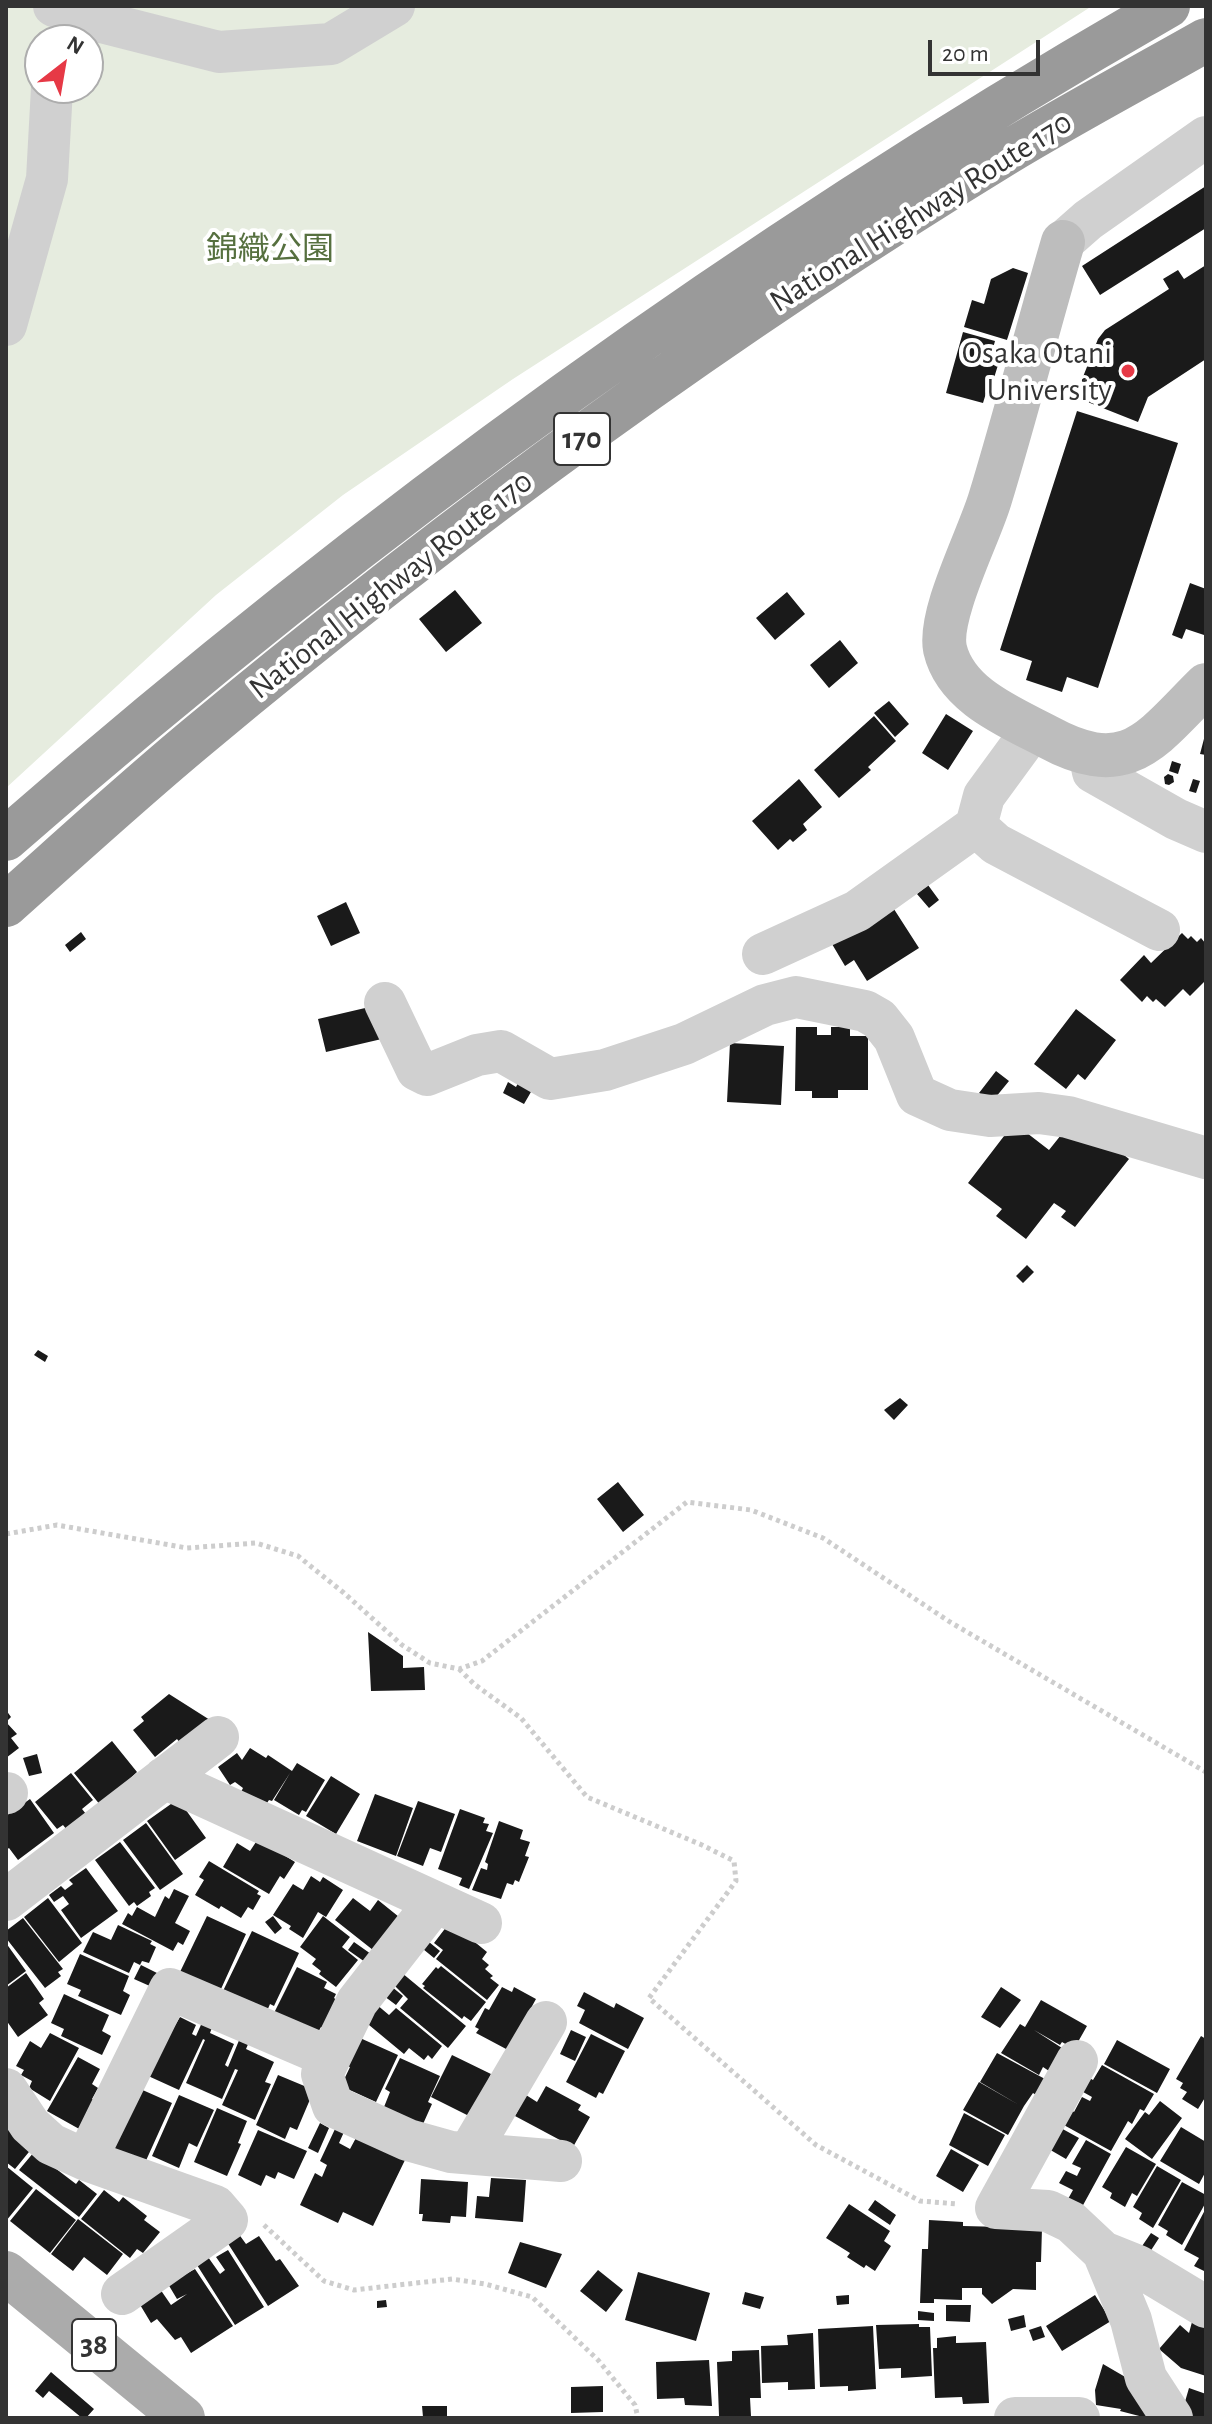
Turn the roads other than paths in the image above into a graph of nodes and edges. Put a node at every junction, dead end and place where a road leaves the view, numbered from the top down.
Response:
1 (54, 6) edge
2 (394, 6) edge
3 (1168, 6) edge
4 (1206, 40) edge
5 (51, 104) edge
6 (1206, 137) edge
7 (1063, 242) joint
8 (6, 325) edge
9 (1206, 685) edge
10 (1033, 729) junction
11 (1089, 753) junction
12 (976, 826) junction
13 (1206, 832) edge
14 (6, 839) edge
15 (6, 905) edge
16 (1159, 930) dead end
17 (763, 954) dead end
18 (385, 1003) dead end
19 (1206, 1158) edge
20 (218, 1737) dead end
21 (164, 1778) junction
22 (6, 1900) edge
23 (435, 1902) junction
24 (481, 1923) dead end
25 (546, 2022) dead end
26 (329, 2057) junction
27 (1077, 2061) dead end
28 (6, 2089) edge
29 (469, 2153) junction
30 (86, 2160) junction
31 (561, 2161) dead end
32 (1103, 2252) junction
33 (6, 2273) edge
34 (122, 2294) dead end
35 (1204, 2303) edge
36 (183, 2418) edge
37 (1015, 2418) edge
38 (1079, 2418) edge
39 (1172, 2418) edge

1 - 2 street
3 - 14 highway, National Highway Route 170 / 170
4 - 15 highway, National Highway Route 170 / 170
5 - 8 street
6 - 7 street
7 - 10 street
9 - 11 street
10 - 11 street
10 - 12 street
11 - 13 street
12 - 16 street
12 - 17 street
18 - 19 street
20 - 21 street
21 - 22 street
21 - 23 street
23 - 24 street
23 - 26 street
25 - 29 street
26 - 29 street
26 - 30 street
27 - 32 street
28 - 30 street
29 - 31 street
30 - 34 street
32 - 35 street
32 - 39 street
33 - 36 main road, 38
37 - 38 street

